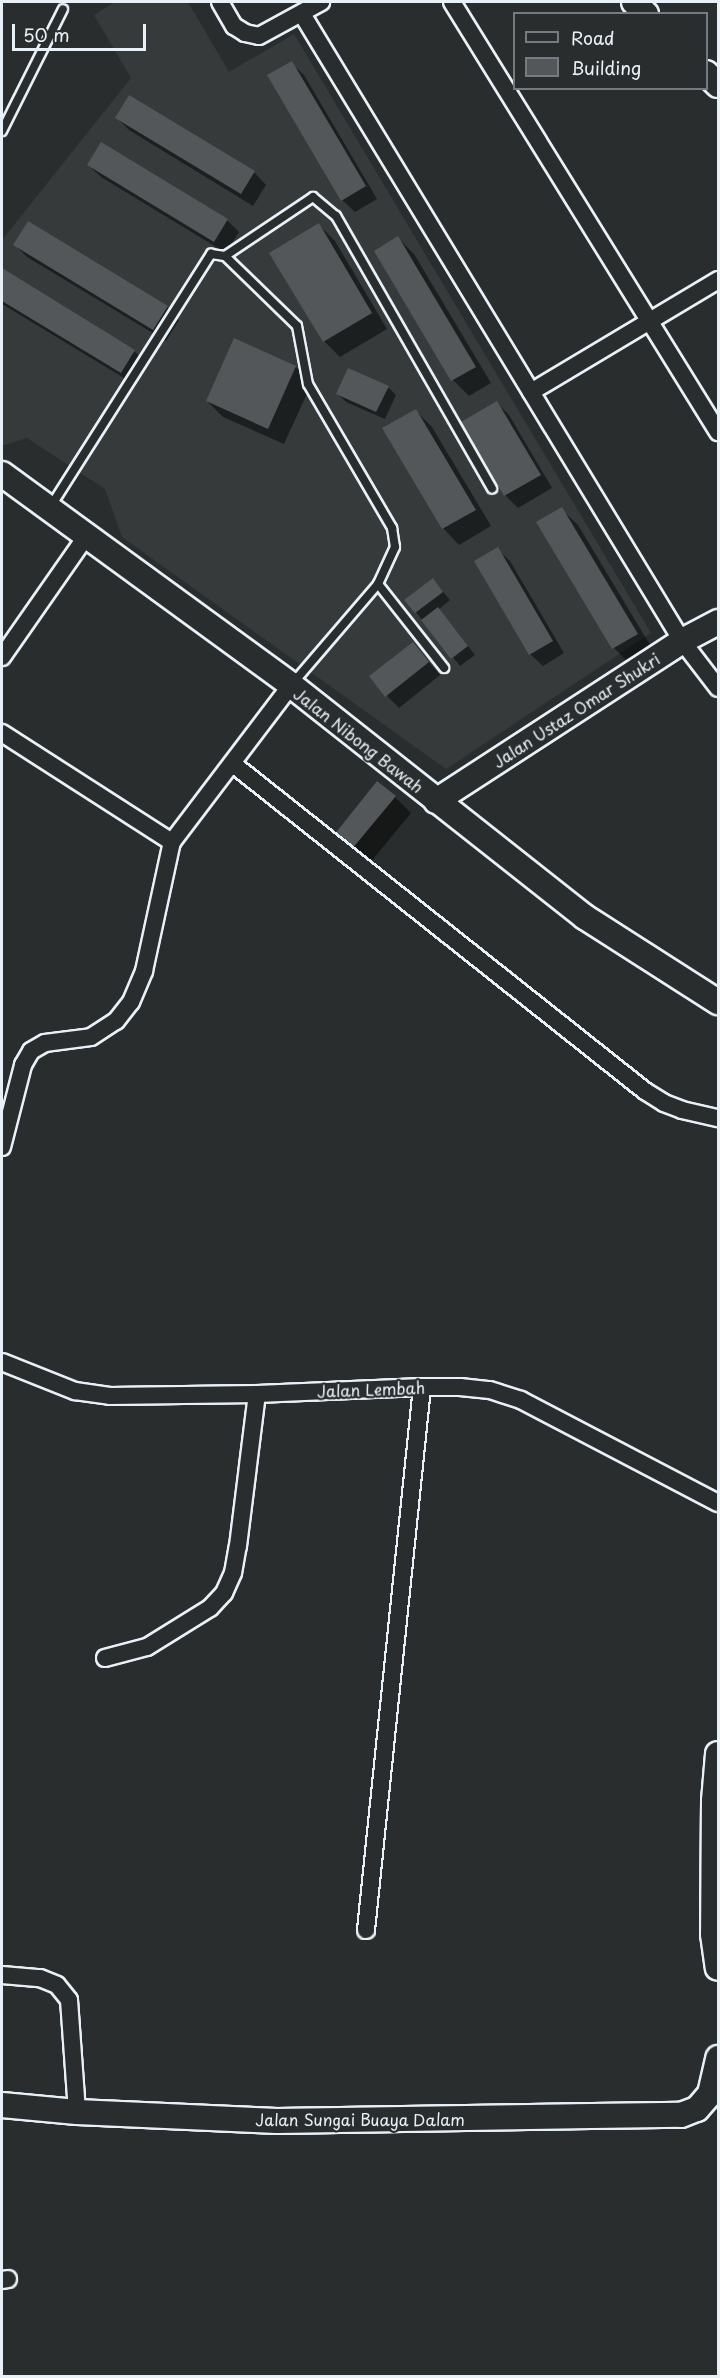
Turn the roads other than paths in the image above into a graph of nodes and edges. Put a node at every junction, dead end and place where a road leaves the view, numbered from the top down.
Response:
1 (219, 2) edge
2 (321, 2) edge
3 (452, 2) edge
4 (63, 9) dead end
5 (302, 14) junction
6 (2, 131) edge
7 (225, 256) junction
8 (718, 280) edge
9 (649, 322) junction
10 (531, 392) junction
11 (718, 432) edge
12 (2, 474) edge
13 (492, 488) dead end
14 (49, 508) junction
15 (87, 535) junction
16 (378, 584) junction
17 (718, 622) edge
18 (682, 641) junction
19 (2, 657) edge
20 (444, 668) dead end
21 (291, 685) junction
22 (718, 688) edge
23 (2, 734) edge
24 (233, 764) junction
25 (436, 801) junction
26 (172, 842) junction
27 (718, 1002) edge
28 (718, 1118) edge
29 (2, 1146) edge
30 (2, 1362) edge
31 (422, 1387) junction
32 (257, 1394) junction
33 (718, 1503) edge
34 (105, 1658) dead end
35 (718, 1754) edge
36 (366, 1930) dead end
37 (718, 1968) edge
38 (2, 1975) edge
39 (718, 2058) edge
40 (714, 2095) edge
41 (2, 2105) edge
42 (76, 2112) junction

1 - 5 street
2 - 5 street
3 - 9 street
4 - 6 lane
5 - 10 street
7 - 13 lane
7 - 14 lane
7 - 16 lane
8 - 9 street
9 - 10 street
9 - 11 street
10 - 18 street
12 - 14 street, Jalan Nibong Bawah
14 - 15 street, Jalan Nibong Bawah
15 - 19 street
15 - 21 street, Jalan Nibong Bawah
16 - 20 lane
16 - 21 lane
17 - 18 street, Jalan Ustaz Omar Shukri
18 - 22 street
18 - 25 street, Jalan Ustaz Omar Shukri
21 - 24 street
21 - 25 street, Jalan Nibong Bawah
23 - 26 street
24 - 26 street
24 - 28 street
25 - 27 street, Jalan Nibong Bawah
26 - 29 street
30 - 32 street, Jalan Lembah
31 - 32 street, Jalan Lembah
31 - 33 street, Jalan Lembah
31 - 36 street
32 - 34 street
35 - 37 street
38 - 42 street
39 - 40 street
40 - 42 street, Jalan Sungai Buaya Dalam
41 - 42 street, Jalan Sungai Buaya Dalam

